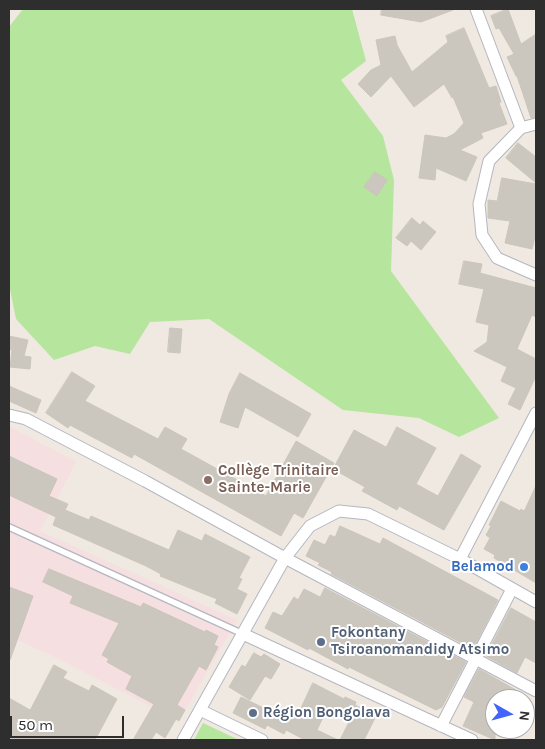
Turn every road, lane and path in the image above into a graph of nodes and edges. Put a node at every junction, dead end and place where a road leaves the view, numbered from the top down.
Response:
1 (476, 9) edge
2 (536, 124) edge
3 (521, 128) junction
4 (536, 276) edge
5 (536, 413) edge
6 (9, 415) edge
7 (9, 527) edge
8 (285, 558) junction
9 (460, 559) junction
10 (512, 589) junction
11 (536, 602) edge
12 (243, 634) junction
13 (475, 659) junction
14 (536, 691) edge
15 (200, 710) junction
16 (441, 726) junction
17 (183, 740) edge
18 (262, 740) edge
19 (472, 740) edge

1 - 3 street
2 - 3 street
3 - 4 street
5 - 9 street
6 - 8 street
7 - 12 lane
8 - 9 street
8 - 12 street
8 - 13 street
9 - 10 street
10 - 11 street
10 - 13 street
12 - 15 street
12 - 16 street
13 - 14 street
13 - 16 street
15 - 17 street
15 - 18 street
16 - 19 street

